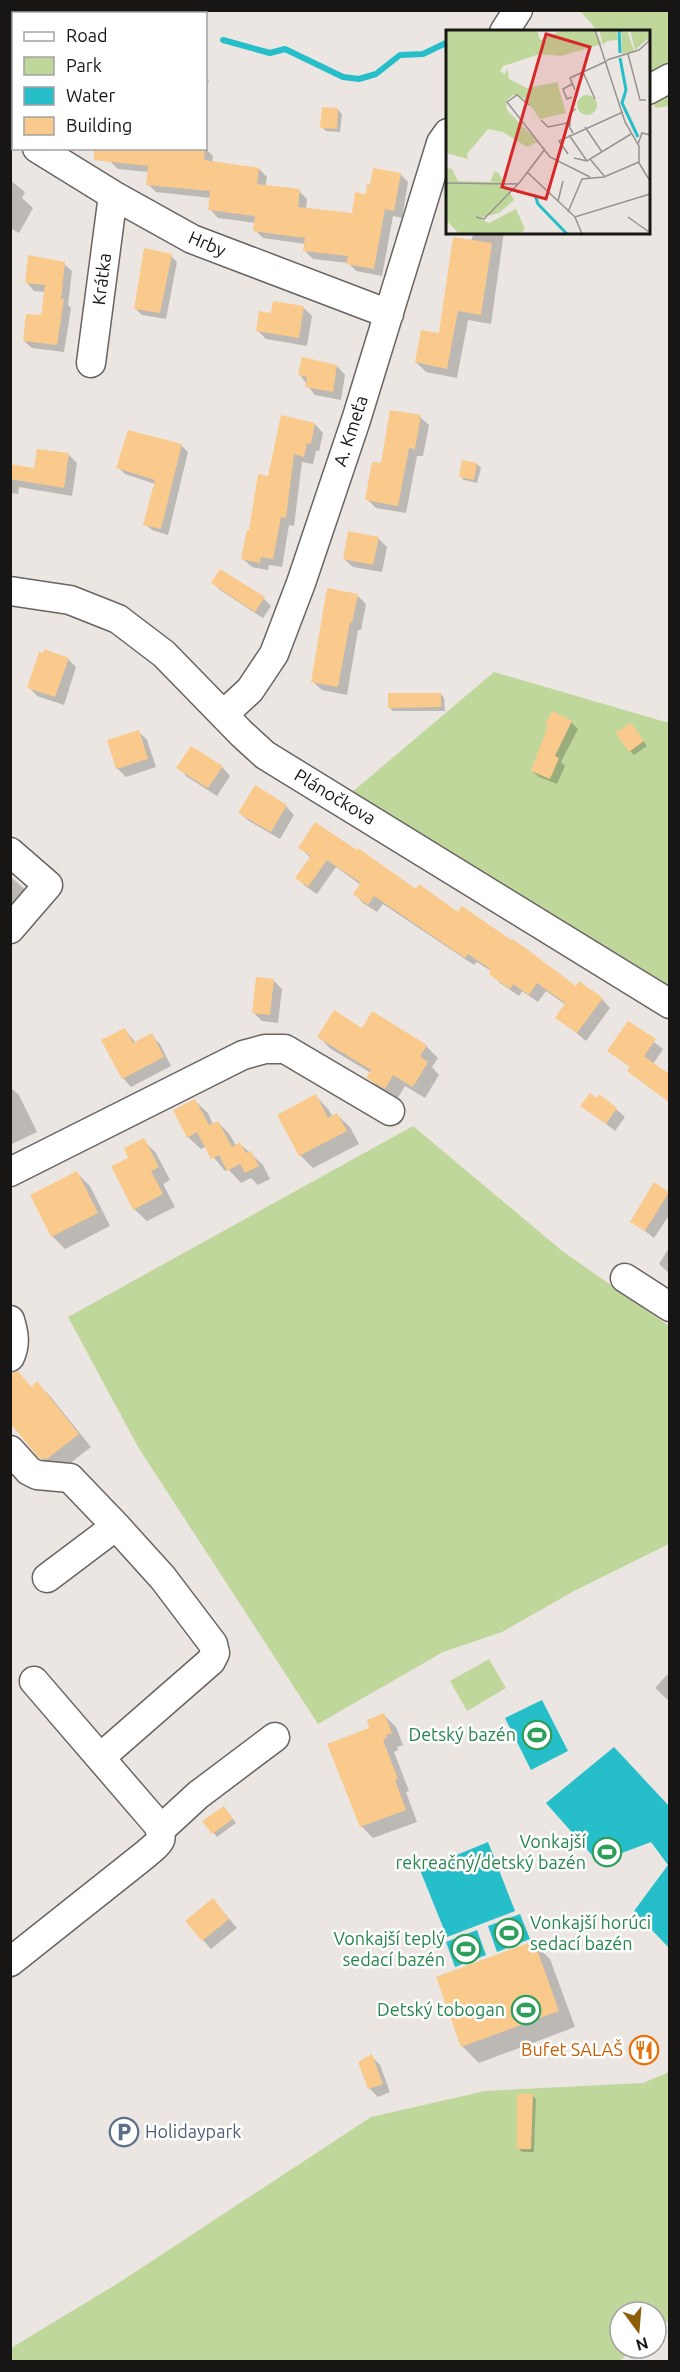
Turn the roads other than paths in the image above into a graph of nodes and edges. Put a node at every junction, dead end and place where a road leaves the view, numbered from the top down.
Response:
1 (518, 10) edge
2 (505, 30) edge
3 (669, 78) edge
4 (650, 89) edge
5 (446, 134) edge
6 (40, 150) edge
7 (112, 195) junction
8 (389, 314) junction
9 (91, 363) dead end
10 (10, 591) edge
11 (224, 714) junction
12 (10, 852) edge
13 (10, 929) edge
14 (669, 1005) edge
15 (390, 1112) dead end
16 (10, 1172) edge
17 (625, 1278) dead end
18 (669, 1307) edge
19 (10, 1320) edge
20 (10, 1357) edge
21 (10, 1450) edge
22 (116, 1526) junction
23 (47, 1578) dead end
24 (34, 1681) dead end
25 (275, 1737) dead end
26 (101, 1757) junction
27 (160, 1830) junction
28 (10, 1962) edge

1 - 2 street
3 - 4 street
5 - 8 street, A. Kmeťa
6 - 7 street, Hrby
7 - 8 street, Hrby
7 - 9 street, Krátka
8 - 11 street, A. Kmeťa
10 - 11 street, Plánočkova
11 - 14 street, Plánočkova
12 - 13 street
15 - 16 street
17 - 18 street
19 - 20 street
21 - 22 street
22 - 23 street
22 - 26 street
24 - 26 street
25 - 27 street
26 - 27 street
27 - 28 street

